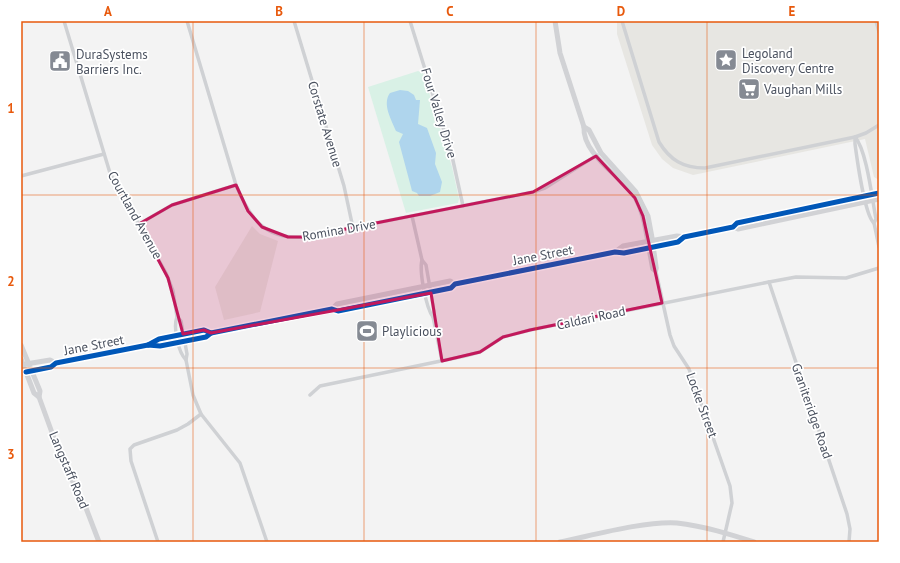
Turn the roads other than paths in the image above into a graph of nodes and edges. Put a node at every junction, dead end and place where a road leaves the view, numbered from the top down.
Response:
1 (64, 21) edge
2 (187, 21) edge
3 (294, 21) edge
4 (410, 21) edge
5 (554, 21) edge
6 (622, 21) edge
7 (876, 21) edge
8 (879, 32) edge
9 (879, 125) edge
10 (855, 137) junction
11 (104, 154) junction
12 (598, 154) junction
13 (21, 176) edge
14 (236, 185) junction
15 (879, 193) edge
16 (871, 194) junction
17 (865, 196) junction
18 (879, 199) edge
19 (872, 201) junction
20 (866, 202) junction
21 (463, 206) junction
22 (412, 216) junction
23 (874, 223) junction
24 (139, 224) junction
25 (734, 226) junction
26 (353, 228) junction
27 (684, 237) junction
28 (650, 241) junction
29 (651, 247) junction
30 (879, 247) edge
31 (616, 252) junction
32 (879, 268) edge
33 (769, 282) junction
34 (455, 284) junction
35 (427, 287) junction
36 (428, 293) junction
37 (662, 303) junction
38 (332, 309) junction
39 (178, 317) junction
40 (210, 333) junction
41 (183, 334) junction
42 (177, 336) junction
43 (184, 341) junction
44 (178, 342) junction
45 (21, 345) edge
46 (148, 345) junction
47 (21, 359) edge
48 (186, 360) junction
49 (442, 361) junction
50 (30, 363) junction
51 (56, 363) junction
52 (22, 365) edge
53 (32, 370) junction
54 (23, 372) edge
55 (310, 395) dead end
56 (39, 397) junction
57 (201, 414) junction
58 (726, 533) junction
59 (99, 542) edge
60 (158, 542) edge
61 (267, 542) edge
62 (560, 542) edge
63 (723, 542) edge
64 (754, 542) edge
65 (849, 542) edge

1 - 11 street, Courtland Avenue
2 - 14 street, Romina Drive
3 - 26 street, Corstate Avenue
4 - 21 street, Four Valley Drive
5 - 12 main road
6 - 10 street
7 - 8 street
9 - 10 street
10 - 16 street
10 - 17 street
11 - 13 street
11 - 24 street, Courtland Avenue
12 - 21 street, Romina Drive
12 - 28 main road
14 - 24 street
14 - 26 street, Romina Drive
15 - 16 main road, Jane Street
16 - 17 main road, Jane Street
16 - 19 street
17 - 20 street
17 - 25 main road, Jane Street
18 - 19 main road, Jane Street
19 - 20 main road, Jane Street
19 - 23 street
20 - 23 street
20 - 25 main road, Jane Street
21 - 22 street, Romina Drive
22 - 26 street, Romina Drive
22 - 35 street
23 - 30 street
24 - 39 street, Courtland Avenue
25 - 27 main road, Jane Street
27 - 28 main road, Jane Street
27 - 29 main road, Jane Street
28 - 29 main road
28 - 31 main road, Jane Street
29 - 31 main road, Jane Street
29 - 37 street, Locke Street
31 - 34 main road, Jane Street
32 - 33 street, Caldari Road
33 - 37 street, Caldari Road
33 - 65 street, Graniteridge Road
34 - 35 main road, Jane Street
34 - 36 main road, Jane Street
35 - 36 street
35 - 38 main road, Jane Street
36 - 38 main road, Jane Street
36 - 49 street
37 - 49 street, Caldari Road
37 - 58 street, Locke Street
38 - 40 main road, Jane Street
39 - 41 street, Courtland Avenue
39 - 42 street, Courtland Avenue
40 - 41 main road, Jane Street
40 - 43 main road, Jane Street
41 - 42 main road, Jane Street
41 - 43 street, Courtland Avenue
42 - 44 street, Courtland Avenue
42 - 46 main road, Jane Street
43 - 44 main road, Jane Street
43 - 48 street, Courtland Avenue
44 - 46 main road, Jane Street
44 - 48 street, Courtland Avenue
45 - 50 main road, Langstaff Road
46 - 51 main road, Jane Street
47 - 52 main road, Langstaff Road
48 - 57 street
49 - 55 street, Caldari Road
50 - 51 main road, Jane Street
50 - 52 main road, Jane Street
50 - 53 main road, Langstaff Road
51 - 53 main road, Jane Street
52 - 54 main road, Langstaff Road
53 - 54 main road, Jane Street
53 - 56 main road, Langstaff Road
54 - 56 main road, Langstaff Road
56 - 59 main road, Langstaff Road
57 - 60 street
57 - 61 street
58 - 62 main road
58 - 63 street, Locke Street
58 - 64 main road

